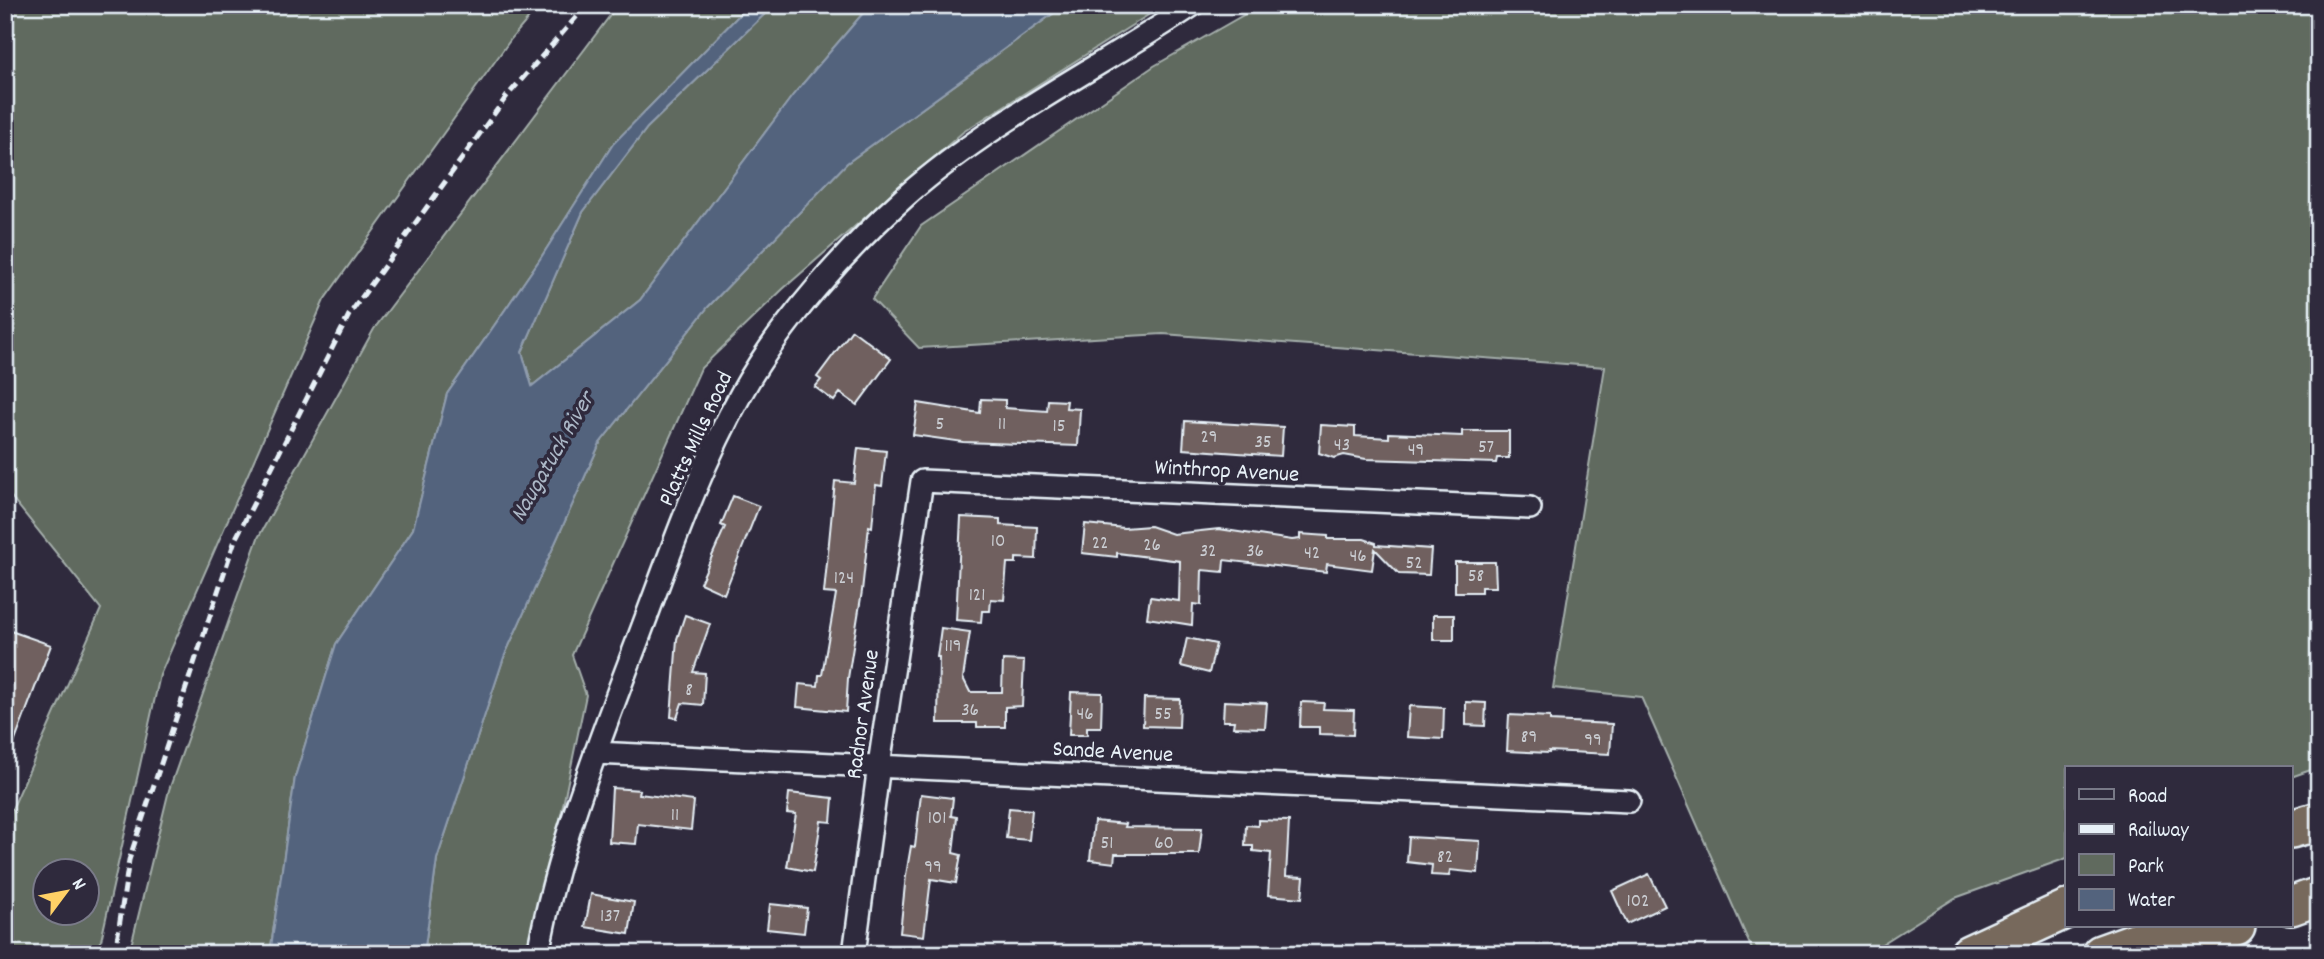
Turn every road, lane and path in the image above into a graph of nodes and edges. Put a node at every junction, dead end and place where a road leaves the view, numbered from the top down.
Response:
1 (1193, 5) edge
2 (922, 481) joint
3 (1530, 508) dead end
4 (595, 753) junction
5 (879, 765) junction
6 (1629, 802) dead end
7 (2319, 821) edge
8 (2292, 829) edge
9 (2319, 883) edge
10 (2292, 891) edge
11 (2319, 896) edge
12 (2292, 906) edge
13 (2065, 910) edge
14 (2173, 928) edge
15 (2231, 928) edge
16 (538, 954) edge
17 (854, 954) edge
18 (1969, 954) edge
19 (2101, 954) edge
20 (2160, 954) edge

1 - 4 street, Platts Mills Road
2 - 3 street, Winthrop Avenue
2 - 5 street, Radnor Avenue
4 - 5 street, Sande Avenue
4 - 16 street, Platts Mills Road
5 - 6 street, Sande Avenue
5 - 17 street, Radnor Avenue
7 - 8 highway
9 - 10 highway
11 - 12 highway
13 - 18 highway
14 - 19 highway
15 - 20 highway

